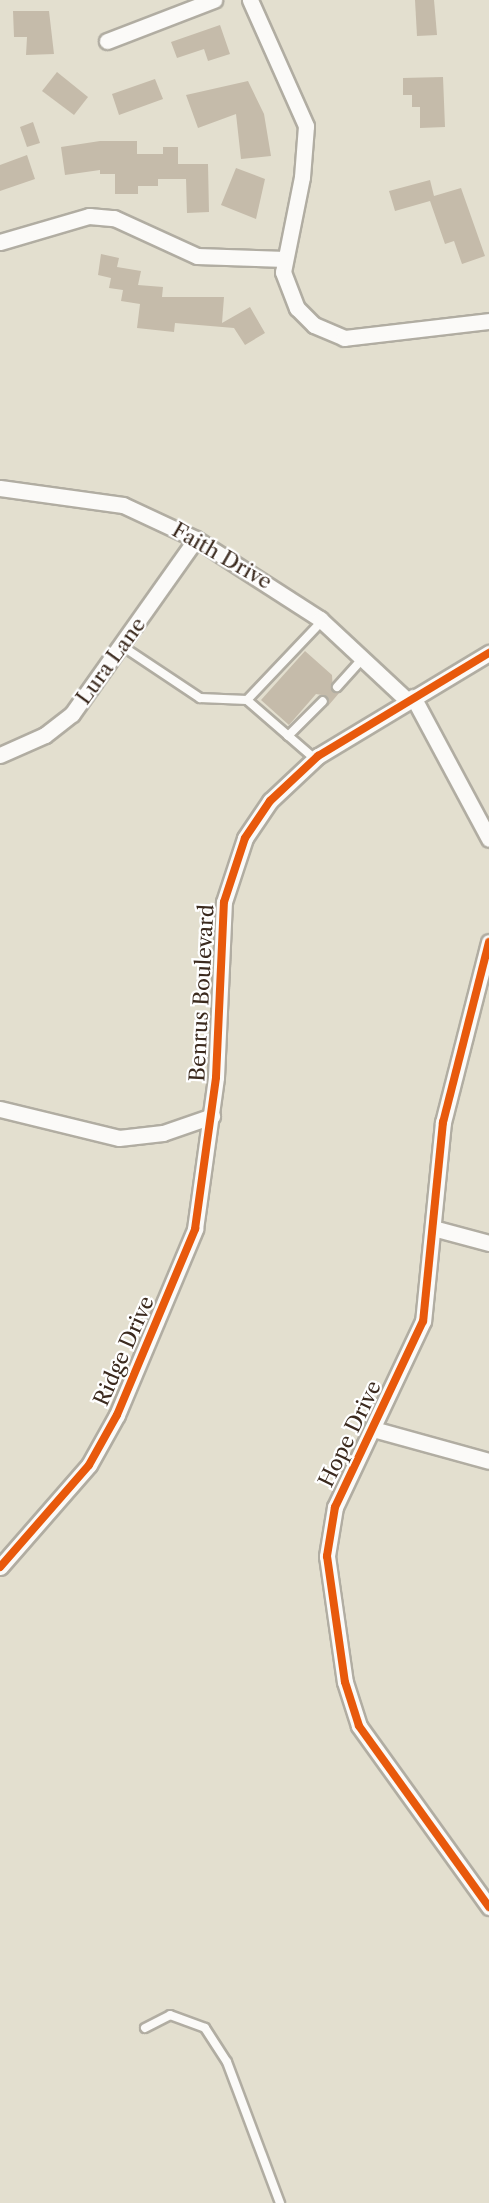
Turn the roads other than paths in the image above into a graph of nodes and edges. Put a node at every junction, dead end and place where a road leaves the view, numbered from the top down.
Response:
1 (214, 0) edge
2 (250, 0) edge
3 (107, 41) dead end
4 (0, 242) edge
5 (285, 259) junction
6 (489, 321) edge
7 (0, 488) edge
8 (196, 539) junction
9 (322, 621) junction
10 (122, 646) junction
11 (489, 653) edge
12 (363, 658) junction
13 (337, 687) dead end
14 (410, 699) junction
15 (247, 700) junction
16 (322, 701) dead end
17 (288, 736) junction
18 (0, 755) edge
19 (315, 759) junction
20 (489, 839) edge
21 (489, 942) edge
22 (0, 1109) edge
23 (212, 1116) junction
24 (433, 1228) junction
25 (489, 1243) edge
26 (373, 1429) junction
27 (489, 1461) edge
28 (0, 1567) edge
29 (489, 1907) edge
30 (145, 2028) dead end
31 (280, 2203) edge

1 - 3 street
2 - 5 street
4 - 5 street
5 - 6 street
7 - 8 street, Faith Drive
8 - 9 street, Faith Drive
8 - 10 street, Lura Lane
9 - 12 street, Faith Drive
9 - 15 lane
10 - 15 lane
10 - 18 street, Lura Lane
11 - 14 street, Benrus Boulevard
12 - 13 lane
12 - 14 street, Faith Drive
14 - 19 street, Benrus Boulevard
14 - 20 street, Faith Drive
15 - 17 lane
16 - 17 lane
17 - 19 lane
19 - 23 street, Benrus Boulevard
21 - 24 street, Hope Drive
22 - 23 street
23 - 28 street, Ridge Drive
24 - 25 street
24 - 26 street, Hope Drive
26 - 27 street
26 - 29 street, Hope Drive
30 - 31 lane

